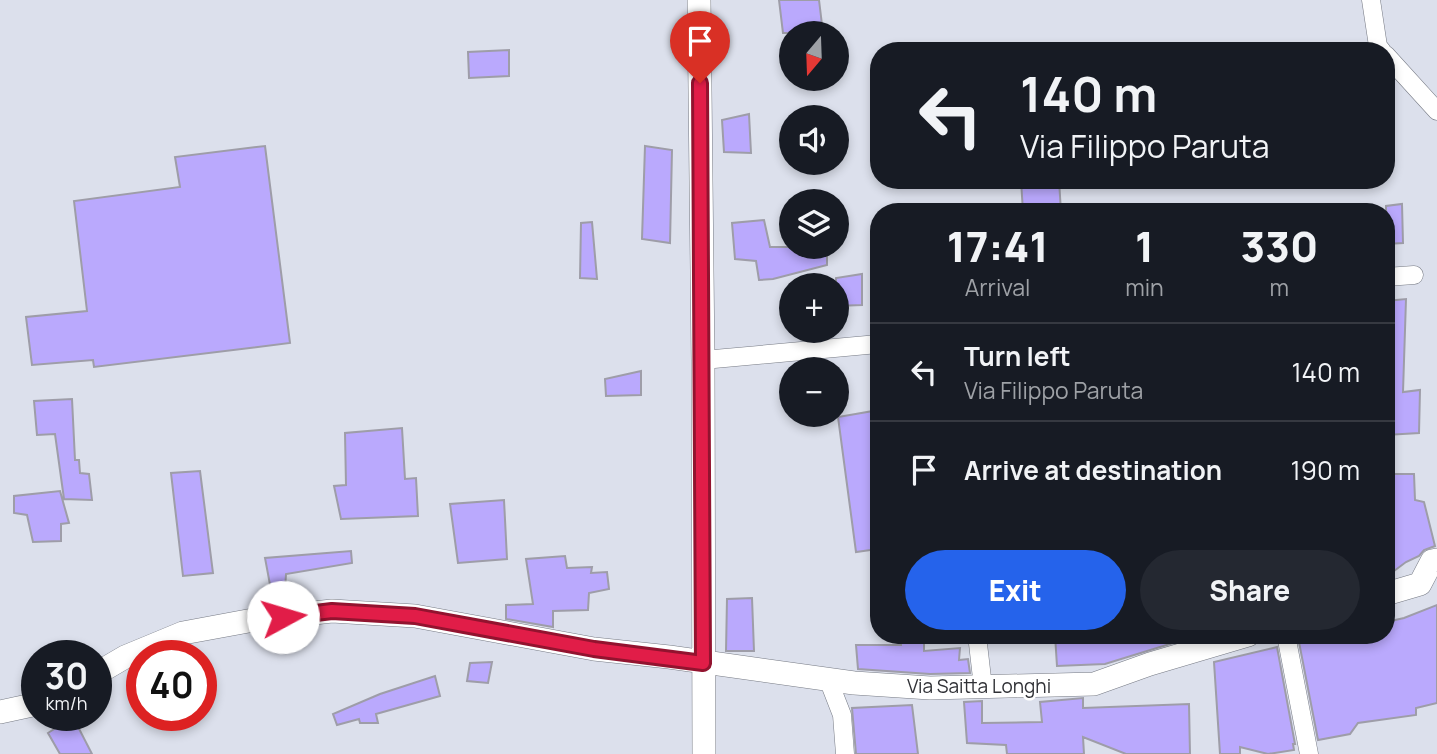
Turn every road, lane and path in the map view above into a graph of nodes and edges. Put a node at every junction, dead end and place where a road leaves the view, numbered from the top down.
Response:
1 (699, 0) edge
2 (1371, 0) edge
3 (1377, 42) edge
4 (1395, 65) edge
5 (1437, 111) edge
6 (1414, 275) dead end
7 (1395, 276) edge
8 (870, 345) edge
9 (703, 359) junction
10 (1437, 560) edge
11 (1395, 591) edge
12 (978, 644) edge
13 (1218, 644) edge
14 (1288, 644) edge
15 (703, 663) junction
16 (112, 665) edge
17 (828, 679) junction
18 (983, 687) junction
19 (21, 707) edge
20 (0, 712) edge
21 (704, 754) edge
22 (845, 754) edge
23 (1309, 754) edge

1 - 9 street
2 - 3 street
4 - 5 street
6 - 7 street
8 - 9 street
9 - 15 street
10 - 11 street
12 - 18 street
13 - 18 street, Via Saitta Longhi
14 - 23 street
15 - 16 street, Via Saitta Longhi
15 - 17 street, Via Saitta Longhi
15 - 21 street
17 - 18 street, Via Saitta Longhi
17 - 22 street
19 - 20 street

